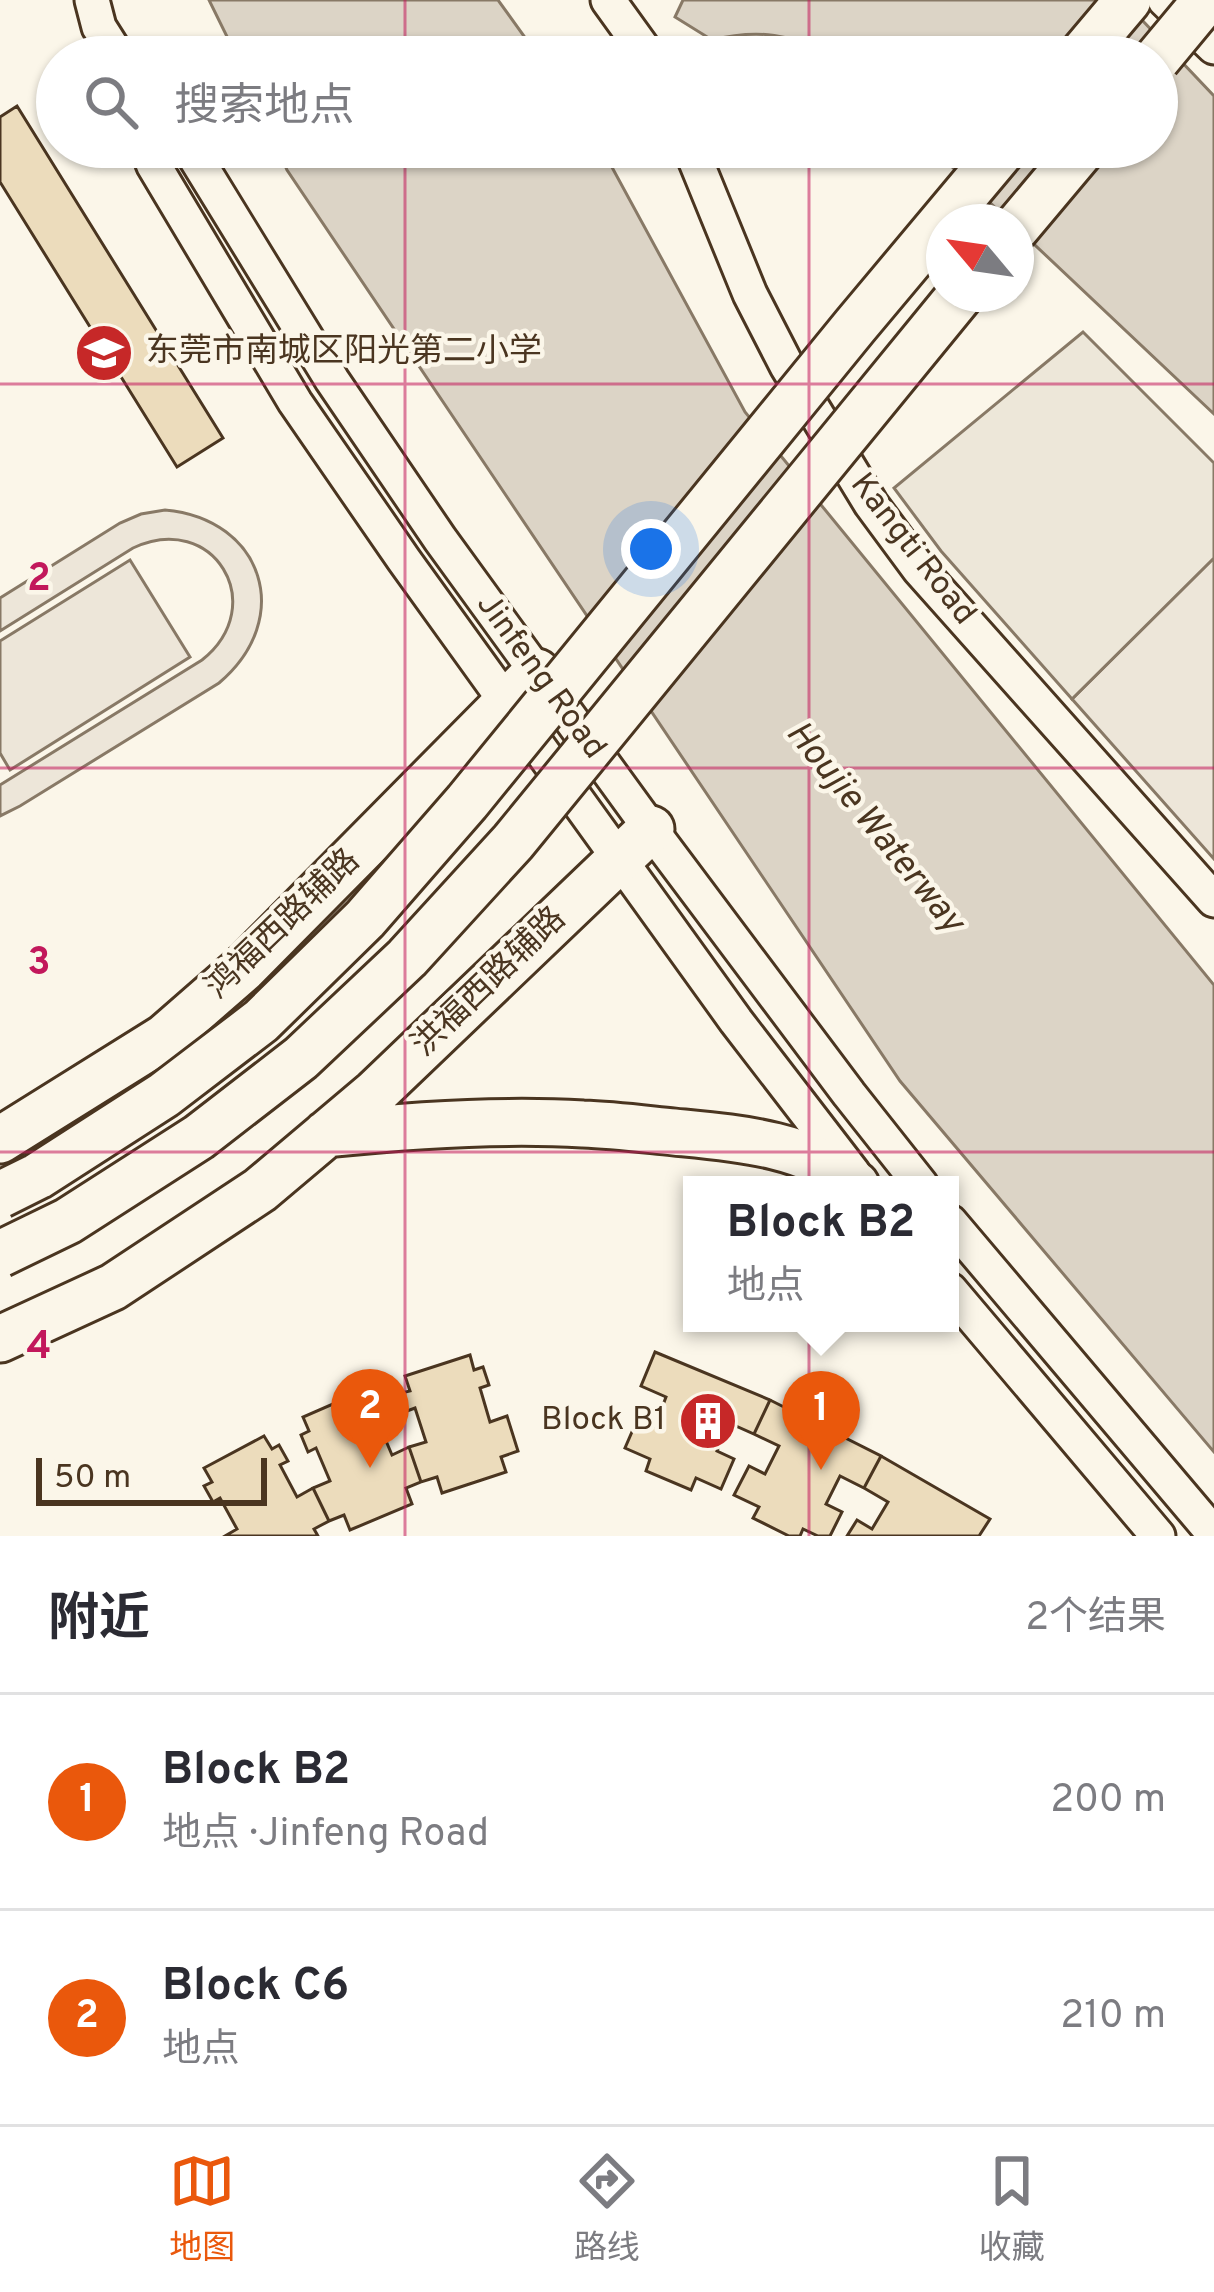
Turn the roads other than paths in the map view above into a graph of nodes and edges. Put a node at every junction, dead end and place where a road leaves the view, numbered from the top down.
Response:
1 (92, 0) edge
2 (608, 0) edge
3 (1128, 0) edge
4 (1165, 0) edge
5 (1206, 0) edge
6 (105, 36) edge
7 (634, 36) edge
8 (1098, 36) edge
9 (1176, 36) edge
10 (1214, 47) edge
11 (156, 168) edge
12 (202, 168) edge
13 (698, 168) edge
14 (987, 168) edge
15 (1066, 168) edge
16 (1034, 207) edge
17 (946, 312) edge
18 (522, 687) junction
19 (635, 844) junction
20 (1214, 900) edge
21 (326, 1134) junction
22 (0, 1140) edge
23 (848, 1176) edge
24 (853, 1176) edge
25 (914, 1176) edge
26 (0, 1195) edge
27 (959, 1233) edge
28 (0, 1254) edge
29 (959, 1301) edge
30 (0, 1340) edge
31 (1214, 1534) edge
32 (1158, 1536) edge

1 - 6 street
2 - 7 street
3 - 8 main road
4 - 10 street
5 - 9 main road, bridge
11 - 18 street, Jinfeng Road
12 - 18 street, Jinfeng Road
13 - 20 street, Kangti Road
14 - 26 main road, bridge
15 - 16 main road
17 - 28 main road, bridge
18 - 19 street, Jinfeng Road
18 - 22 main road, 鸿福西路辅路
19 - 21 main road, 洪福西路辅路
19 - 24 street, Jinfeng Road
19 - 25 street, Jinfeng Road
21 - 23 main road
21 - 30 main road
27 - 31 street
29 - 32 street

